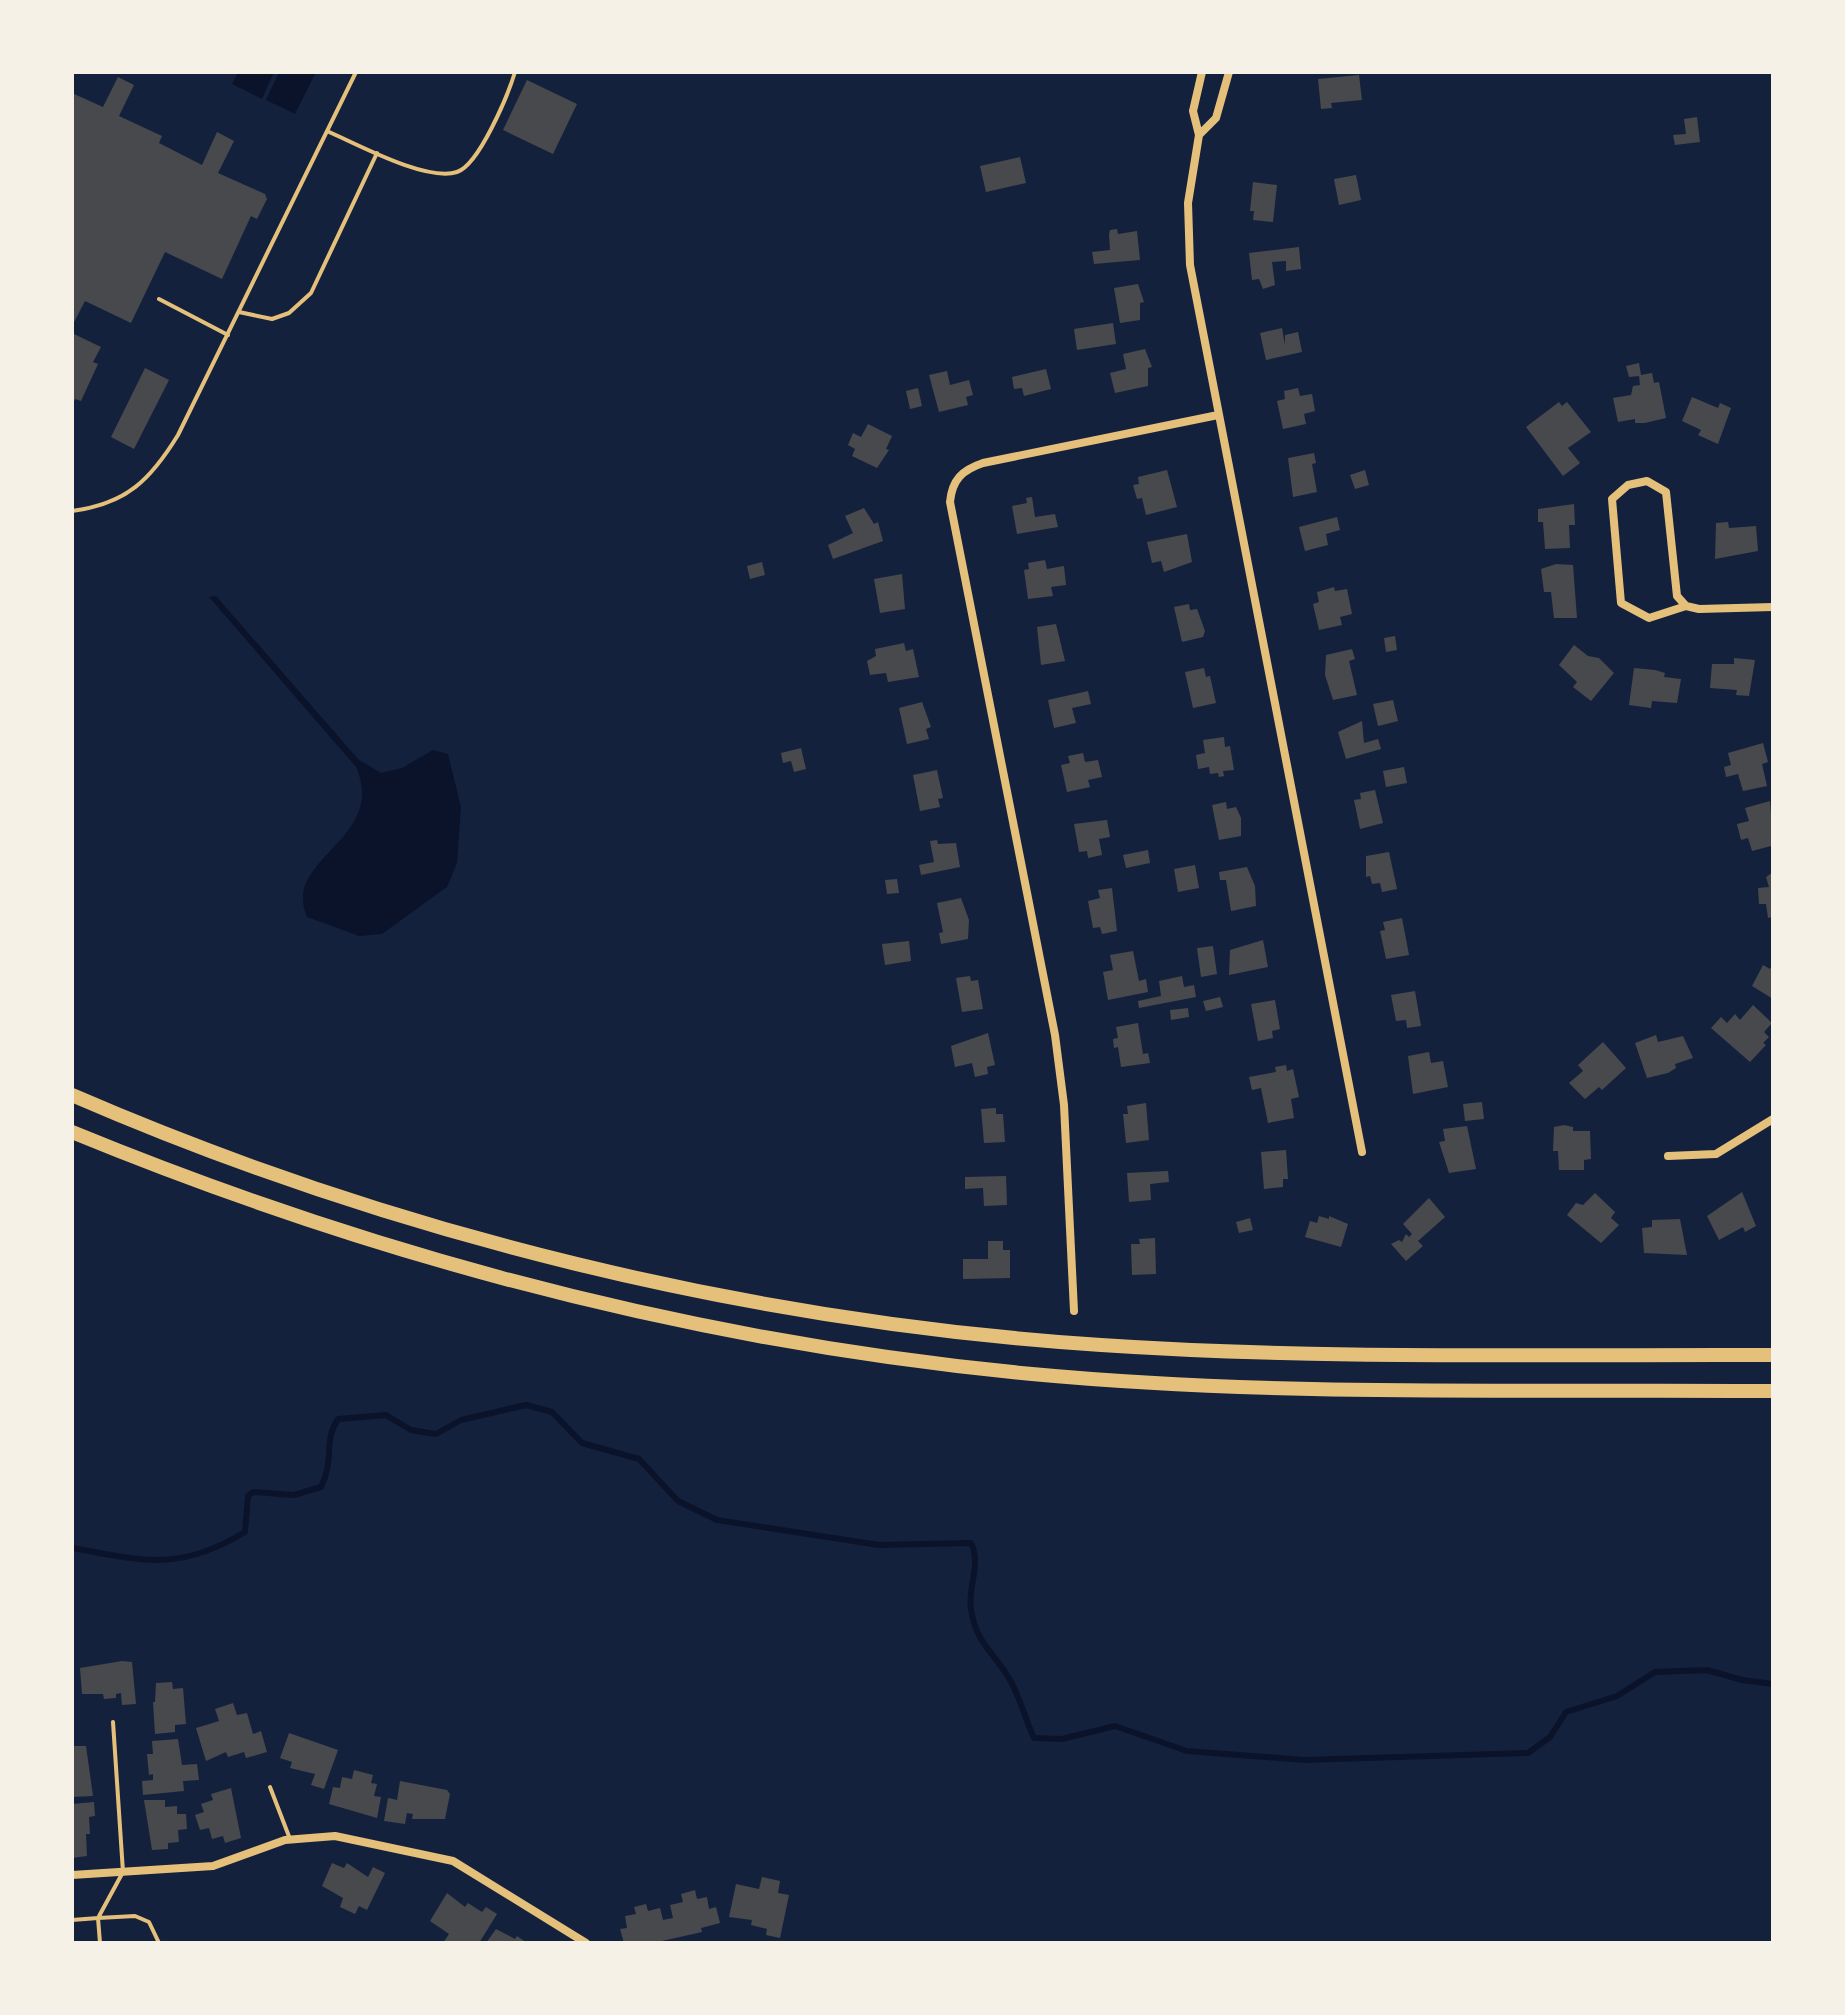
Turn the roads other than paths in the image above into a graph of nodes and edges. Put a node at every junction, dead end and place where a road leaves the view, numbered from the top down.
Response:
1 (356, 72) edge
2 (515, 72) edge
3 (1202, 72) edge
4 (1229, 72) edge
5 (327, 131) junction
6 (1199, 135) junction
7 (377, 153) junction
8 (159, 299) dead end
9 (239, 312) junction
10 (228, 335) junction
11 (1218, 415) junction
12 (72, 511) edge
13 (1686, 606) junction
14 (1773, 607) edge
15 (72, 1095) edge
16 (1773, 1119) edge
17 (72, 1132) edge
18 (1362, 1152) dead end
19 (1668, 1156) dead end
20 (1074, 1311) dead end
21 (1773, 1355) edge
22 (1773, 1391) edge
23 (113, 1722) dead end
24 (270, 1787) dead end
25 (290, 1839) junction
26 (123, 1872) junction
27 (72, 1875) edge
28 (98, 1918) junction
29 (72, 1920) edge
30 (100, 1943) edge
31 (159, 1943) edge
32 (586, 1943) edge

1 - 5 lane
2 - 7 lane
3 - 6 street
4 - 6 street
5 - 7 lane
5 - 9 lane
6 - 11 street
7 - 9 lane
8 - 10 lane
9 - 10 lane
10 - 12 lane
11 - 18 street
11 - 20 street
13 - 13 street
13 - 14 street
15 - 21 main road
16 - 19 street
17 - 22 main road
23 - 26 lane
24 - 25 lane
25 - 26 street
25 - 32 street
26 - 27 street
26 - 28 lane
28 - 29 lane
28 - 30 lane
28 - 31 lane

